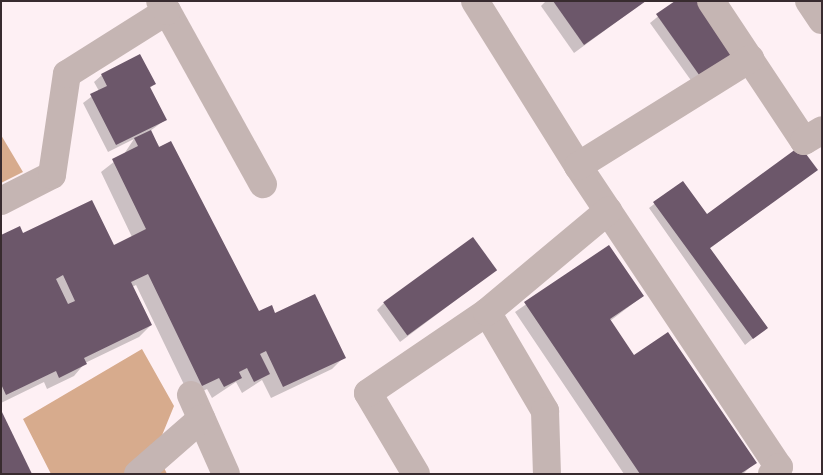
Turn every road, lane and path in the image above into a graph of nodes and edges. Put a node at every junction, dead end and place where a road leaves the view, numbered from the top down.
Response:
1 (475, 1) edge
2 (711, 1) edge
3 (809, 1) edge
4 (163, 6) edge
5 (822, 20) edge
6 (750, 59) junction
7 (822, 130) edge
8 (578, 166) junction
9 (263, 184) dead end
10 (1, 201) edge
11 (608, 211) junction
12 (487, 312) junction
13 (138, 474) edge
14 (226, 474) edge
15 (416, 474) edge
16 (547, 474) edge
17 (772, 474) edge

1 - 8 lane
2 - 6 lane
3 - 5 lane
4 - 9 lane
4 - 10 lane
6 - 7 lane
6 - 8 lane
8 - 11 lane
11 - 12 lane
11 - 17 lane
12 - 15 lane
12 - 16 lane
13 - 14 lane

